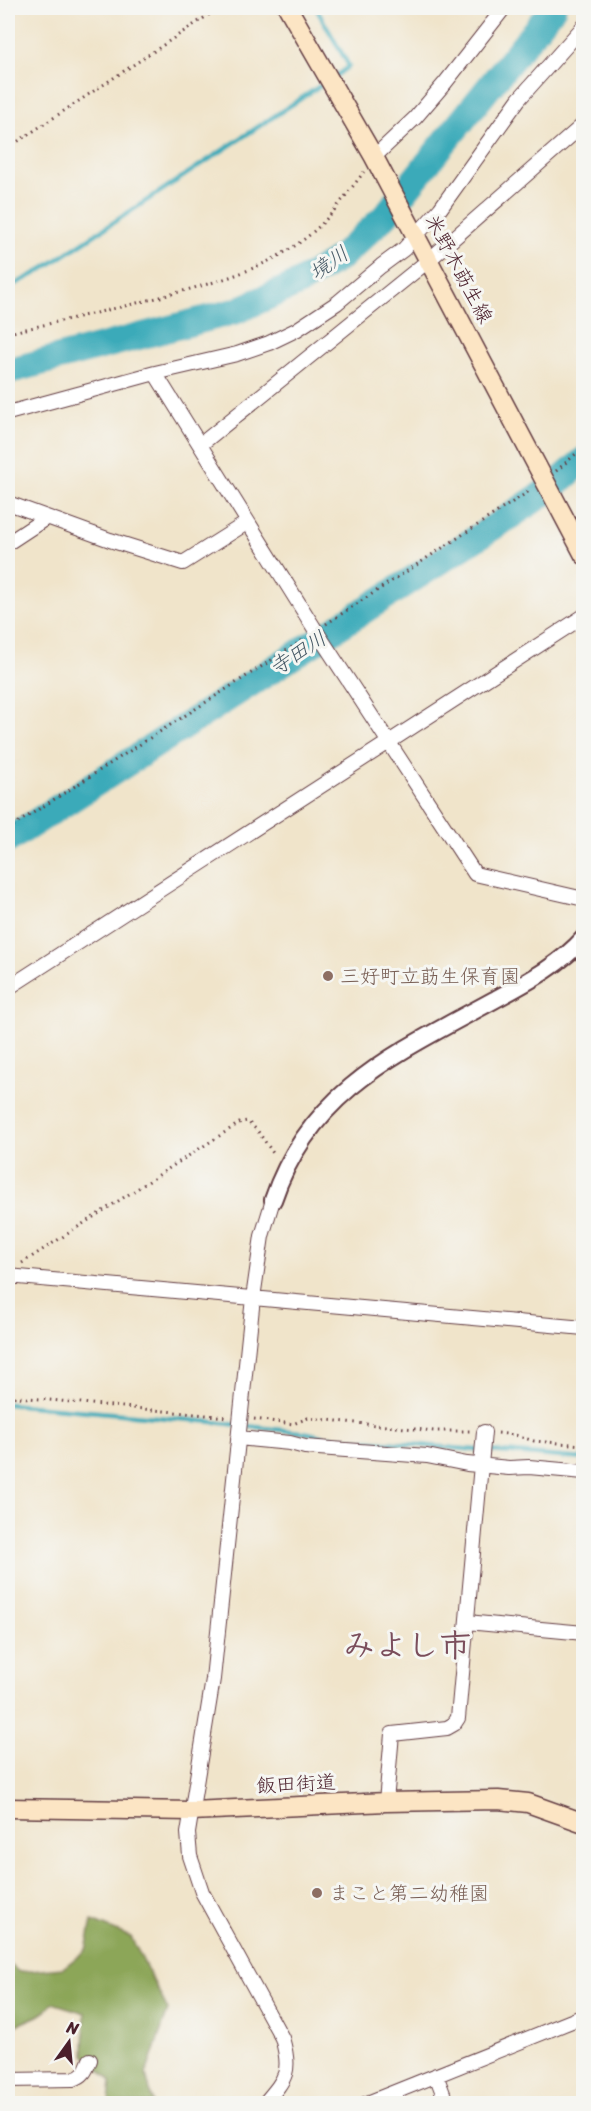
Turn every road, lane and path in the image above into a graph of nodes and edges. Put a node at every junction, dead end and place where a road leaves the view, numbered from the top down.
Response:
1 (219, 8) edge
2 (288, 8) edge
3 (504, 8) edge
4 (584, 26) edge
5 (584, 124) edge
6 (8, 148) edge
7 (374, 157) junction
8 (416, 236) junction
9 (429, 260) junction
10 (8, 333) edge
11 (155, 373) junction
12 (8, 413) edge
13 (200, 445) junction
14 (584, 447) edge
15 (545, 482) junction
16 (8, 503) edge
17 (46, 518) junction
18 (248, 522) junction
19 (8, 543) edge
20 (584, 555) edge
21 (584, 616) edge
22 (317, 632) junction
23 (389, 741) junction
24 (8, 829) edge
25 (584, 899) edge
26 (584, 938) edge
27 (8, 988) edge
28 (285, 1168) junction
29 (273, 1200) joint
30 (8, 1276) edge
31 (253, 1298) junction
32 (584, 1328) edge
33 (8, 1396) edge
34 (240, 1418) junction
35 (484, 1434) junction
36 (238, 1438) junction
37 (584, 1445) edge
38 (482, 1463) junction
39 (584, 1472) edge
40 (467, 1622) junction
41 (584, 1634) edge
42 (386, 1802) junction
43 (8, 1808) edge
44 (191, 1811) junction
45 (584, 1823) edge
46 (584, 2016) edge
47 (90, 2060) dead end
48 (436, 2075) junction
49 (8, 2079) edge
50 (264, 2103) edge
51 (365, 2103) edge
52 (447, 2103) edge

1 - 6 path
2 - 7 main road, 米野木莇生線
3 - 7 street
4 - 8 street
5 - 9 street
7 - 8 main road, 米野木莇生線
7 - 10 path
8 - 9 main road, 米野木莇生線
8 - 11 street
9 - 13 street
9 - 15 main road, 米野木莇生線
11 - 12 street
11 - 13 street
13 - 18 street
14 - 15 path
15 - 20 main road, 米野木莇生線
15 - 22 path
16 - 17 street
17 - 18 street
17 - 19 street
18 - 22 street
21 - 23 street
22 - 23 street
22 - 24 path
23 - 25 street
23 - 27 street
26 - 28 street
28 - 29 street
28 - 30 path
29 - 31 street
30 - 31 street
31 - 32 street
31 - 34 street
33 - 34 path
34 - 35 path
34 - 36 street
35 - 37 path
35 - 38 street
36 - 38 street
36 - 44 street
38 - 39 street
38 - 40 street
40 - 41 street
40 - 42 street
42 - 44 main road, 飯田街道
42 - 45 main road, 飯田街道
43 - 44 main road, 飯田街道
44 - 50 street
46 - 48 street
47 - 49 street
48 - 51 street
48 - 52 street

